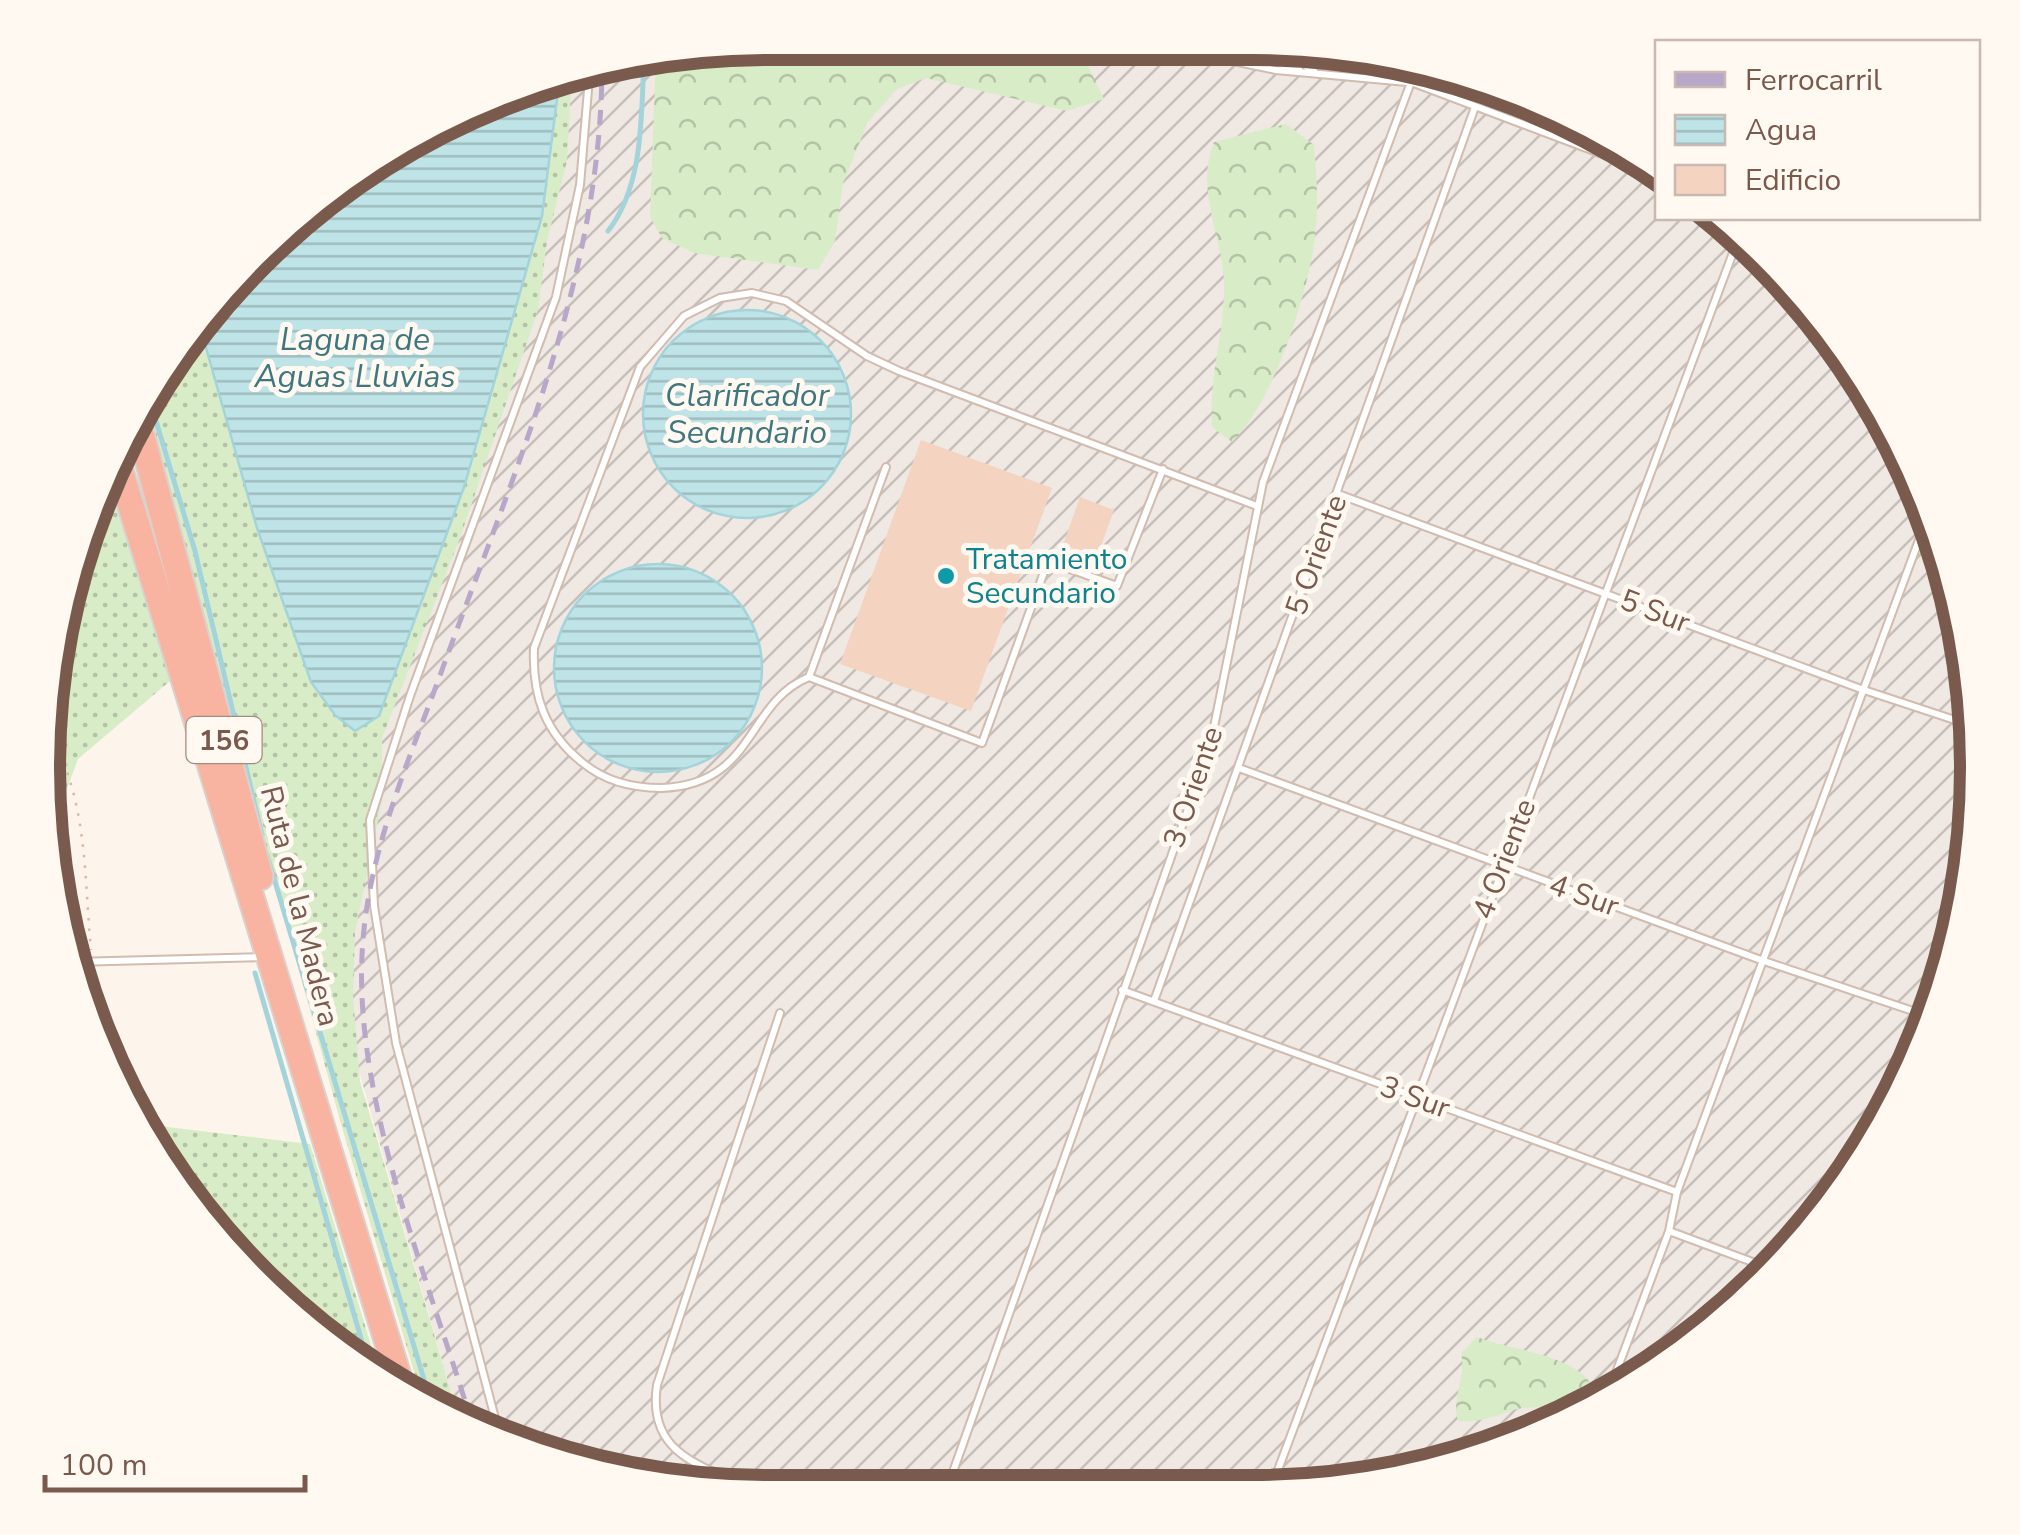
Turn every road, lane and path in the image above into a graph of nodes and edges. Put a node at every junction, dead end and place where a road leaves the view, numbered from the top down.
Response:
1 (1221, 60) edge
2 (1270, 61) edge
3 (1299, 62) edge
4 (1319, 74) junction
5 (1402, 76) edge
6 (1412, 82) junction
7 (589, 83) edge
8 (1475, 107) junction
9 (1609, 157) edge
10 (1734, 250) edge
11 (142, 438) edge
12 (886, 468) dead end
13 (1163, 469) junction
14 (122, 478) edge
15 (1338, 494) junction
16 (1257, 506) junction
17 (1920, 535) edge
18 (1605, 592) junction
19 (809, 677) junction
20 (1861, 689) junction
21 (1958, 721) edge
22 (61, 756) edge
23 (1239, 768) junction
24 (1502, 865) junction
25 (268, 957) junction
26 (1761, 960) junction
27 (87, 961) edge
28 (92, 961) junction
29 (1122, 990) junction
30 (1154, 1001) junction
31 (1916, 1012) edge
32 (780, 1013) dead end
33 (304, 1062) junction
34 (1414, 1096) junction
35 (1677, 1192) junction
36 (1668, 1231) junction
37 (1757, 1264) edge
38 (396, 1369) edge
39 (1615, 1374) edge
40 (496, 1420) edge
41 (716, 1473) edge
42 (1276, 1474) edge
43 (952, 1475) edge

1 - 4 lane
2 - 4 lane
3 - 4 lane
4 - 6 lane
5 - 6 lane
6 - 8 lane
6 - 16 lane, 3 Oriente
7 - 40 lane
8 - 9 lane
8 - 15 lane, 5 Oriente
10 - 18 lane, 4 Oriente
11 - 33 highway, Ruta de la Madera / 156
12 - 19 lane
13 - 16 lane
13 - 19 lane
13 - 19 lane
14 - 25 highway, Ruta de la Madera / 156
15 - 18 lane, 5 Sur
15 - 23 lane, 5 Oriente
16 - 29 lane, 3 Oriente
17 - 20 lane
18 - 20 lane, 5 Sur
18 - 24 lane, 4 Oriente
20 - 21 lane, 5 Sur
20 - 26 lane
22 - 28 path
23 - 24 lane, 4 Sur
23 - 30 lane, 5 Oriente
24 - 26 lane, 4 Sur
24 - 34 lane, 4 Oriente
25 - 28 lane
25 - 33 highway, Ruta de la Madera / 156
26 - 31 lane, 4 Sur
26 - 35 lane
27 - 28 lane
29 - 30 lane, 3 Sur
29 - 43 lane, 3 Oriente
30 - 34 lane, 3 Sur
32 - 41 lane
33 - 38 highway, Ruta de la Madera / 156
34 - 35 lane, 3 Sur
34 - 42 lane, 4 Oriente
35 - 36 lane
36 - 37 lane
36 - 39 lane

